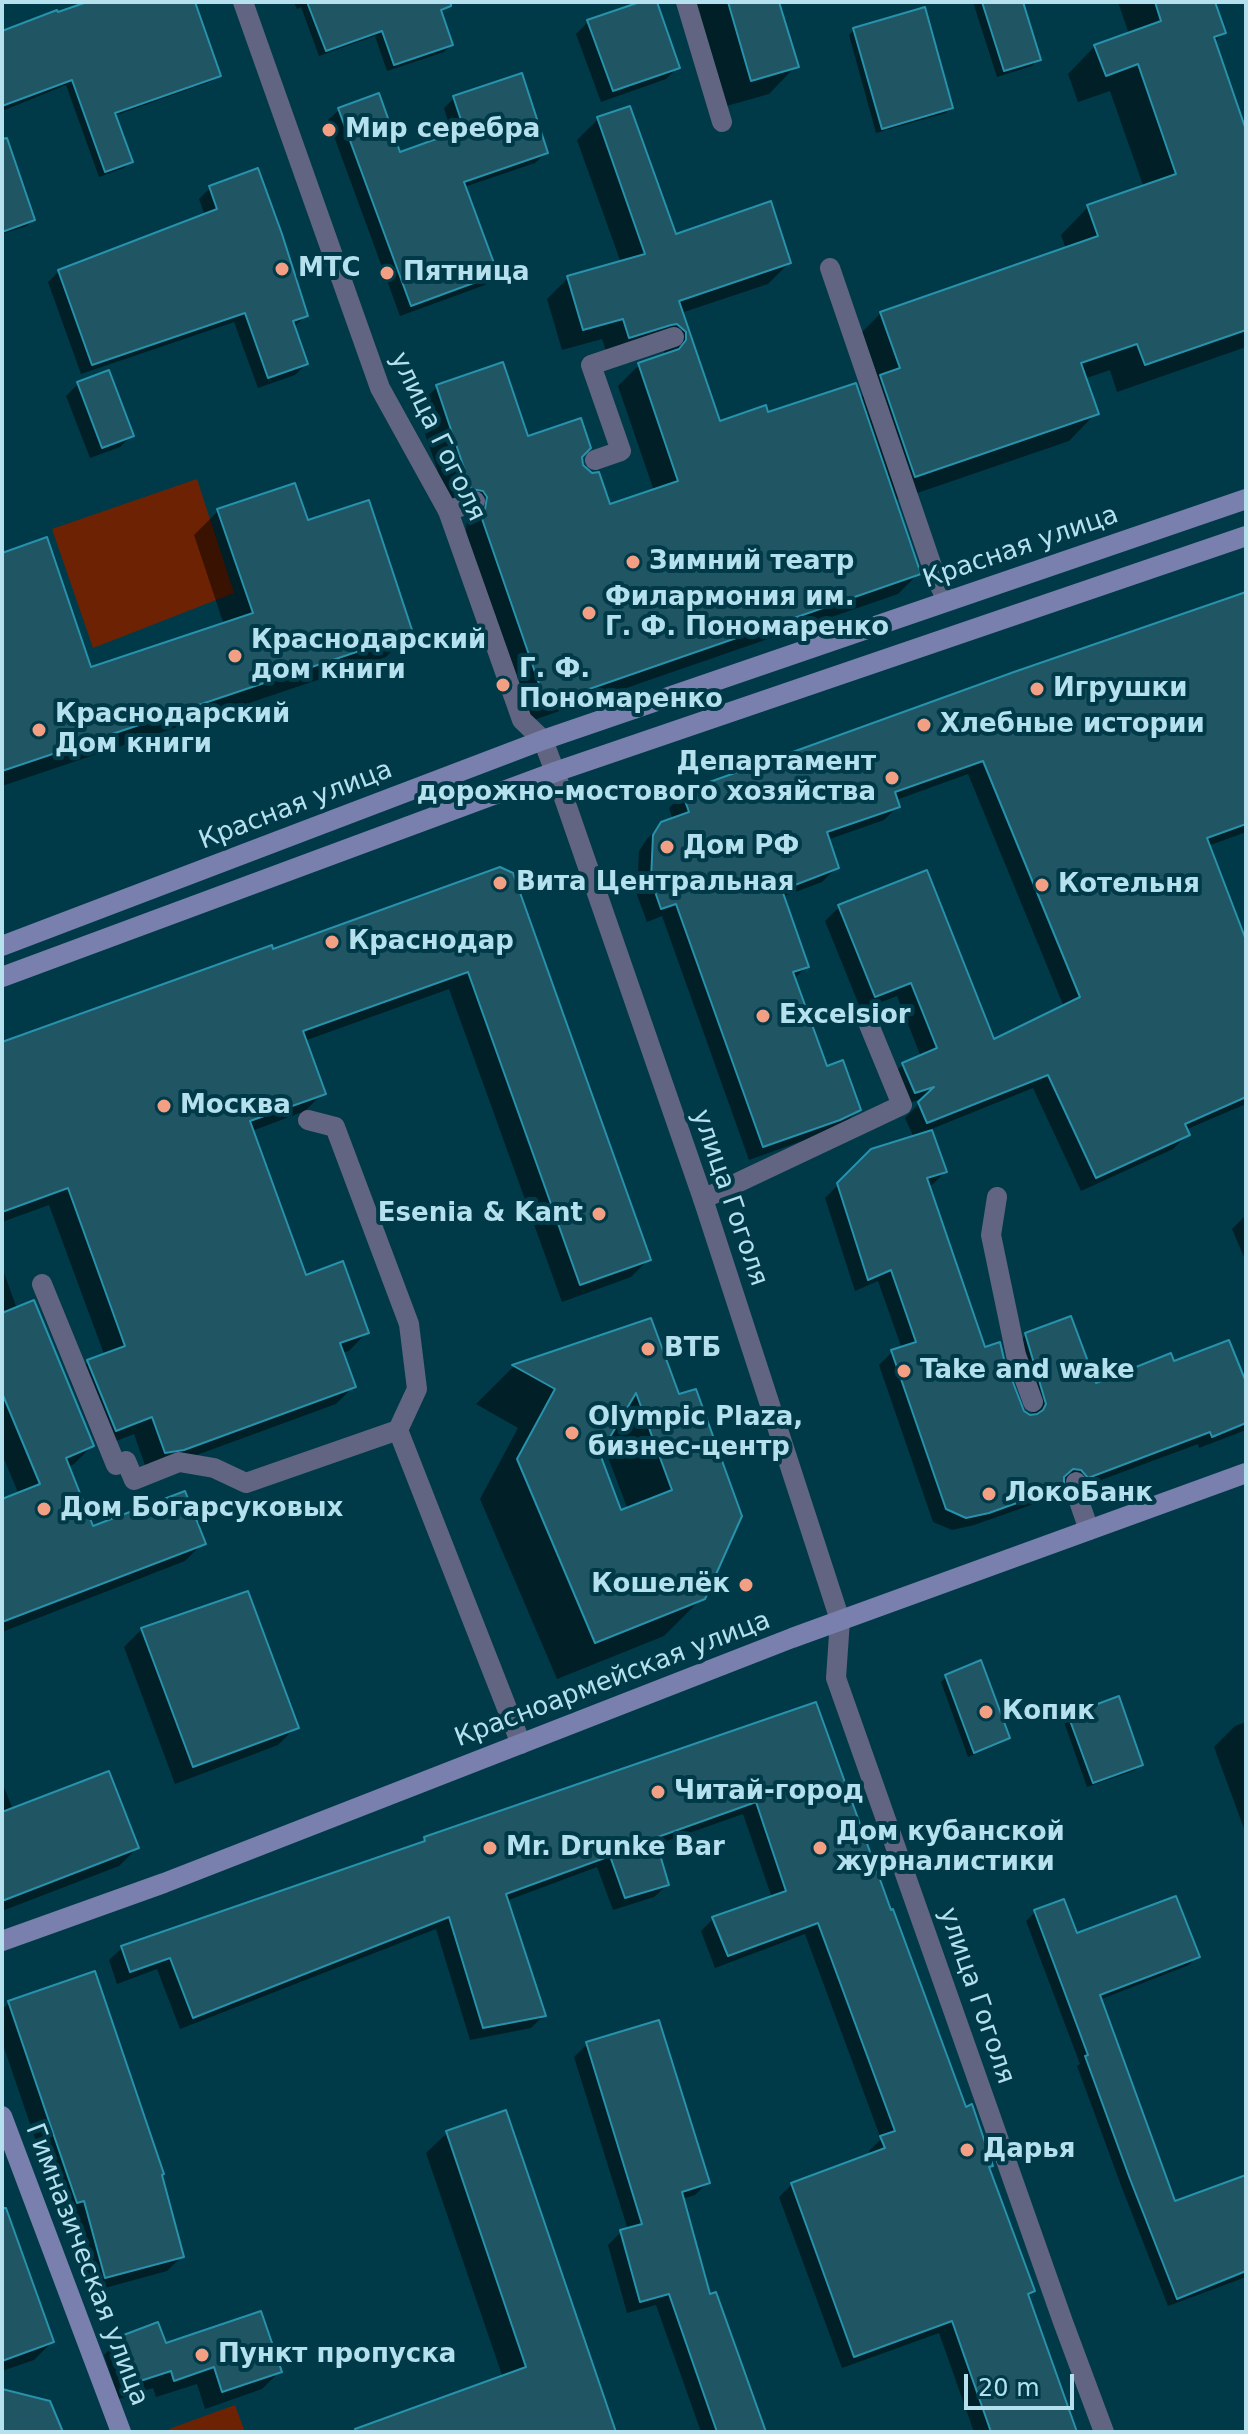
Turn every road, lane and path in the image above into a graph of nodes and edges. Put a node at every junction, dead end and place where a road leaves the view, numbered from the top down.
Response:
1 (243, 2) edge
2 (686, 2) edge
3 (722, 122) dead end
4 (830, 268) dead end
5 (674, 337) dead end
6 (595, 460) dead end
7 (1246, 499) edge
8 (475, 501) dead end
9 (448, 511) junction
10 (1246, 536) edge
11 (947, 600) junction
12 (543, 740) junction
13 (555, 772) junction
14 (2, 946) edge
15 (2, 977) edge
16 (867, 1020) dead end
17 (308, 1120) dead end
18 (997, 1197) dead end
19 (703, 1199) junction
20 (42, 1284) dead end
21 (1033, 1402) dead end
22 (398, 1430) junction
23 (1246, 1473) edge
24 (1076, 1482) dead end
25 (1089, 1530) junction
26 (840, 1620) junction
27 (521, 1744) junction
28 (2, 1941) edge
29 (2, 2116) edge
30 (121, 2432) edge
31 (1104, 2432) edge

1 - 9 street, улица Гоголя
2 - 3 street
4 - 11 street
5 - 6 street
7 - 11 main road, Красная улица
8 - 9 street
9 - 12 street, улица Гоголя
10 - 13 main road
11 - 12 main road, Красная улица
12 - 13 street, улица Гоголя
12 - 14 main road, Красная улица
13 - 15 main road
13 - 19 street, улица Гоголя
16 - 19 street
17 - 22 street
18 - 21 street
19 - 26 street, улица Гоголя
20 - 22 street
22 - 27 street
23 - 25 main road, Красноармейская улица
24 - 25 street
25 - 26 main road, Красноармейская улица
26 - 27 main road, Красноармейская улица
26 - 31 street, улица Гоголя
27 - 28 main road, Красноармейская улица
29 - 30 main road, Гимназическая улица

